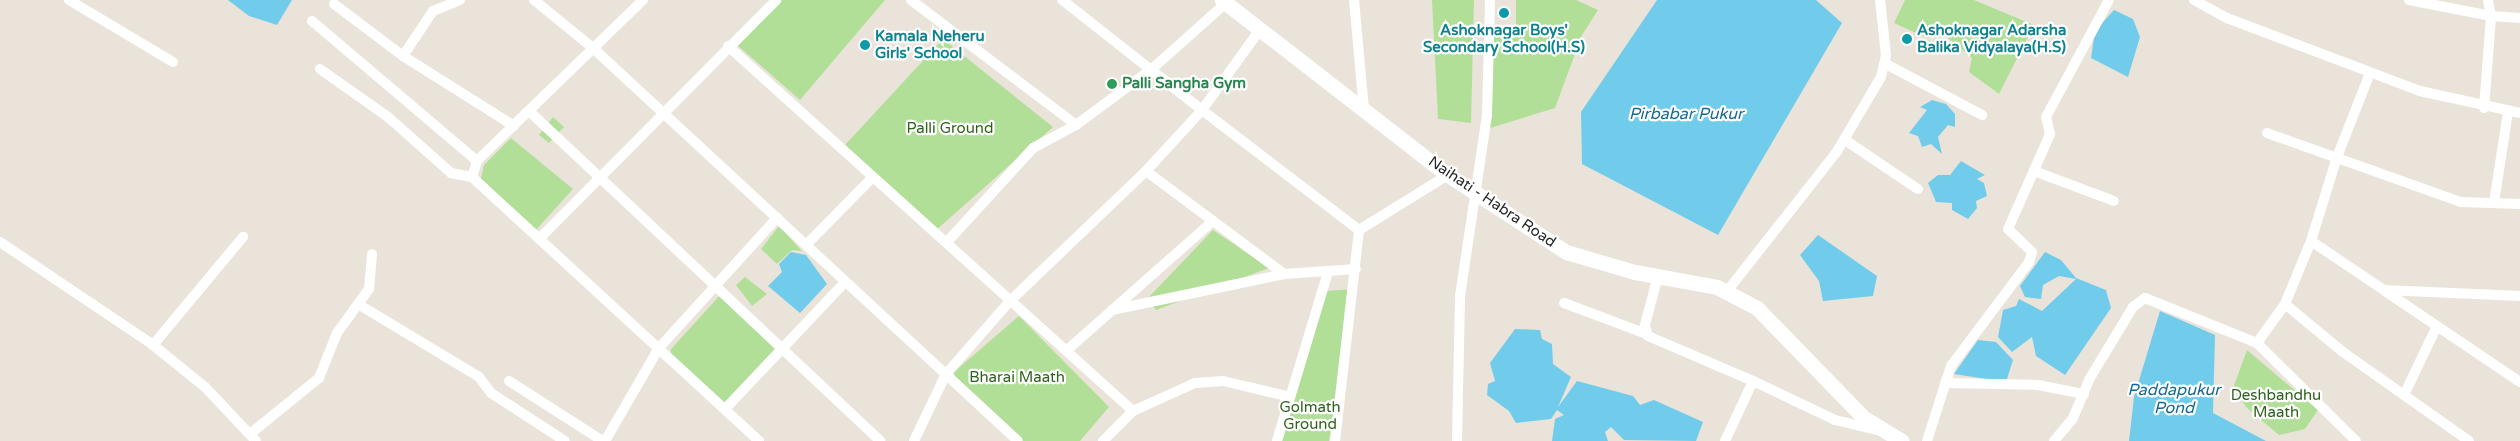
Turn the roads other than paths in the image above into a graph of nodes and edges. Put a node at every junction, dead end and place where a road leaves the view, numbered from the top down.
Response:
1 (68, 0) edge
2 (460, 0) edge
3 (534, 0) edge
4 (643, 0) edge
5 (776, 0) edge
6 (911, 0) edge
7 (1062, 0) edge
8 (1354, 0) edge
9 (1490, 0) edge
10 (1880, 0) edge
11 (2109, 0) edge
12 (2194, 0) edge
13 (2409, 0) edge
14 (2488, 0) edge
15 (1226, 1) edge
16 (334, 4) dead end
17 (2491, 16) junction
18 (2520, 18) edge
19 (312, 21) dead end
20 (1259, 31) junction
21 (728, 46) junction
22 (594, 49) junction
23 (403, 56) junction
24 (174, 62) dead end
25 (1886, 64) junction
26 (1153, 68) junction
27 (320, 69) dead end
28 (2370, 73) junction
29 (2484, 108) junction
30 (1202, 110) junction
31 (1364, 110) junction
32 (529, 111) junction
33 (2508, 112) junction
34 (2520, 113) edge
35 (1982, 115) dead end
36 (665, 116) junction
37 (1076, 125) junction
38 (514, 126) junction
39 (2267, 134) dead end
40 (1845, 140) junction
41 (2337, 157) junction
42 (477, 161) junction
43 (1146, 171) junction
44 (2034, 171) junction
45 (1448, 175) junction
46 (873, 177) junction
47 (472, 178) junction
48 (599, 180) junction
49 (1918, 189) dead end
50 (1479, 195) junction
51 (2114, 201) dead end
52 (2494, 203) junction
53 (2520, 204) edge
54 (777, 218) junction
55 (1213, 221) junction
56 (1359, 230) junction
57 (243, 237) dead end
58 (539, 239) junction
59 (2312, 241) junction
60 (0, 242) edge
61 (947, 242) junction
62 (806, 245) junction
63 (372, 254) dead end
64 (1356, 269) junction
65 (1328, 272) junction
66 (1284, 274) junction
67 (1658, 276) junction
68 (845, 282) junction
69 (715, 287) junction
70 (1728, 290) junction
71 (2384, 290) junction
72 (2520, 296) edge
73 (1010, 301) junction
74 (1564, 303) dead end
75 (358, 304) junction
76 (2286, 304) junction
77 (1112, 310) junction
78 (2437, 326) junction
79 (1644, 333) junction
80 (2258, 343) junction
81 (153, 345) junction
82 (659, 348) junction
83 (784, 350) junction
84 (1066, 351) junction
85 (946, 374) junction
86 (509, 381) dead end
87 (1753, 381) junction
88 (2520, 382) edge
89 (1945, 383) junction
90 (2084, 394) junction
91 (2404, 395) junction
92 (1287, 396) junction
93 (725, 409) junction
94 (1133, 411) junction
95 (1882, 431) junction
96 (253, 437) edge
97 (564, 441) edge
98 (604, 441) edge
99 (759, 441) edge
100 (881, 441) edge
101 (914, 441) edge
102 (1018, 441) edge
103 (1103, 441) edge
104 (1277, 441) edge
105 (1335, 441) edge
106 (1457, 441) edge
107 (1725, 441) edge
108 (1902, 441) edge
109 (1927, 441) edge
110 (2054, 441) edge
111 (2356, 441) edge
112 (2469, 441) edge

1 - 24 street
2 - 23 street
3 - 22 street
4 - 22 street
5 - 21 street
6 - 37 street
7 - 26 street
8 - 31 street
9 - 50 street
10 - 25 street
11 - 44 street
12 - 28 street
13 - 17 street
14 - 17 street
15 - 20 main road, Naihati - Habra Road
15 - 26 street
16 - 23 street
17 - 18 street
17 - 29 street
19 - 42 street
20 - 30 street
20 - 31 main road, Naihati - Habra Road
21 - 36 street
21 - 46 street
22 - 32 street
22 - 36 street
23 - 38 street
25 - 35 street
25 - 40 street
26 - 30 street
26 - 37 street
27 - 47 street
28 - 29 street
28 - 41 street
29 - 33 street
30 - 43 street
30 - 56 street
31 - 45 main road, Naihati - Habra Road
32 - 38 street
32 - 48 street
33 - 34 street
33 - 52 street
36 - 48 street
36 - 54 street
37 - 61 street
38 - 42 street
39 - 41 street
40 - 49 street
40 - 70 street
41 - 52 street
41 - 59 street
42 - 47 street
43 - 55 street
43 - 73 street
44 - 51 street
44 - 89 street
45 - 50 main road, Naihati - Habra Road
45 - 56 street
46 - 61 street
46 - 62 street
47 - 58 street
48 - 58 street
48 - 69 street
50 - 67 main road, Naihati - Habra Road
50 - 106 street
52 - 53 street
54 - 62 street
54 - 69 street
55 - 66 street
55 - 77 street
56 - 64 street
57 - 81 street
58 - 82 street
59 - 71 street
59 - 76 street
60 - 81 street
61 - 73 street
62 - 68 street
63 - 75 street
64 - 65 street
64 - 105 street
65 - 66 street
65 - 92 street
66 - 77 street
67 - 70 main road, Naihati - Habra Road
67 - 79 street
68 - 83 street
68 - 85 street
69 - 82 street
69 - 83 street
70 - 95 main road, Naihati - Habra Road
71 - 72 street
71 - 78 street
73 - 84 street
73 - 85 street
74 - 79 street
75 - 96 street
75 - 97 street
76 - 80 street
76 - 91 street
77 - 84 street
78 - 88 street
78 - 91 street
79 - 87 street
80 - 90 street
80 - 111 street
81 - 96 street
82 - 93 street
82 - 98 street
83 - 93 street
83 - 100 street
84 - 94 street
85 - 101 street
85 - 102 street
86 - 98 street
87 - 95 street
87 - 107 street
89 - 90 street
89 - 109 street
90 - 110 street
91 - 112 street
92 - 94 street
92 - 104 street
93 - 99 street
94 - 103 street
95 - 108 main road, Naihati - Habra Road

